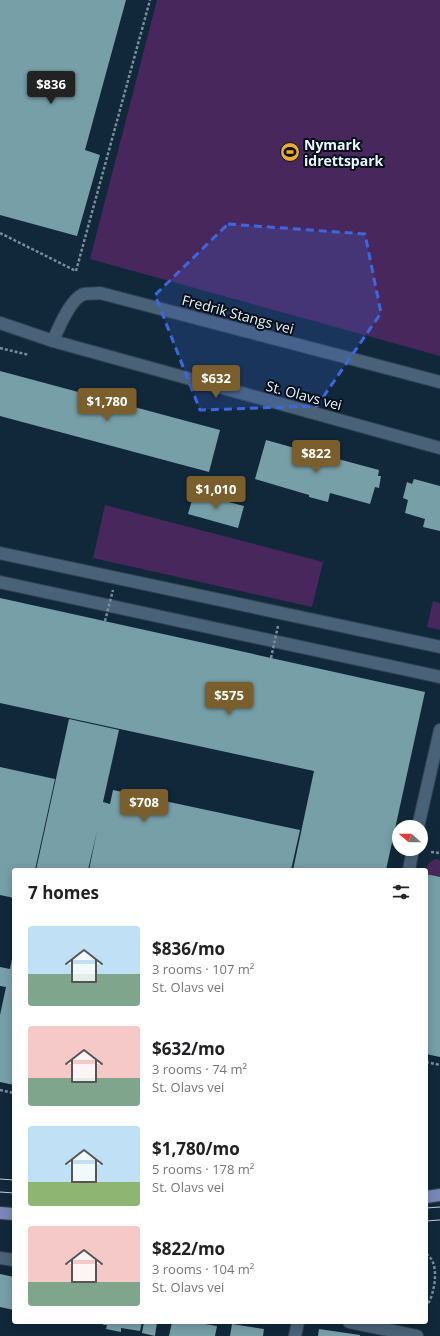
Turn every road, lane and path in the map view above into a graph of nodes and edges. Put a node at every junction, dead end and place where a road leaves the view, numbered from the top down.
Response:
1 (150, 0) edge
2 (0, 233) edge
3 (0, 323) edge
4 (53, 341) junction
5 (440, 382) edge
6 (440, 448) edge
7 (0, 553) edge
8 (0, 582) edge
9 (113, 590) dead end
10 (105, 621) dead end
11 (278, 626) dead end
12 (440, 647) edge
13 (271, 658) dead end
14 (440, 677) edge
15 (440, 730) edge
16 (420, 820) edge
17 (411, 856) edge
18 (408, 868) edge
19 (428, 1062) edge
20 (440, 1065) edge
21 (0, 1090) edge
22 (12, 1093) edge
23 (440, 1195) edge
24 (428, 1197) edge
25 (0, 1213) edge
26 (12, 1214) edge
27 (428, 1255) edge
28 (0, 1258) edge
29 (12, 1260) edge
30 (428, 1302) edge
31 (298, 1324) edge
32 (359, 1324) edge
33 (295, 1336) edge
34 (417, 1336) edge

1 - 2 path
3 - 4 street, St. Olavs vei
4 - 5 street, Fredrik Stangs vei
4 - 6 street, St. Olavs vei
7 - 12 street
8 - 14 street
9 - 10 path, bridge
11 - 13 path, bridge
15 - 16 street
17 - 18 street
19 - 20 path
21 - 22 path
23 - 24 main road
25 - 26 main road
27 - 30 path
28 - 29 street
31 - 33 street
32 - 34 street

